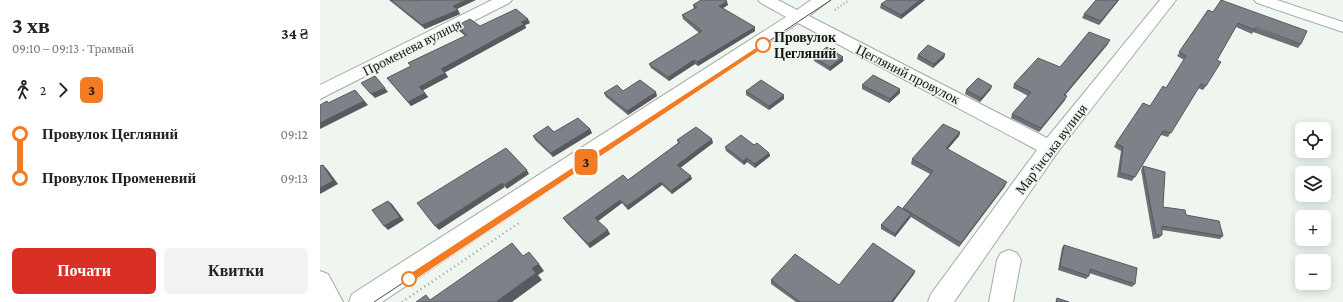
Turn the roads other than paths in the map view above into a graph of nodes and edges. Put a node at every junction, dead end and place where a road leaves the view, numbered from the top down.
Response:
1 (504, 0) edge
2 (766, 0) edge
3 (822, 0) edge
4 (1168, 0) edge
5 (1262, 0) edge
6 (797, 17) junction
7 (1343, 27) edge
8 (320, 93) edge
9 (1050, 148) junction
10 (1009, 260) dead end
11 (320, 282) edge
12 (332, 302) edge
13 (361, 302) edge
14 (940, 302) edge
15 (1001, 302) edge

1 - 8 street, Променева вулиця
2 - 6 street, Цегляний провулок
3 - 6 street
4 - 9 street, Мар'їнська вулиця
5 - 7 street
6 - 9 street, Цегляний провулок
6 - 13 street
9 - 14 street, Мар'їнська вулиця
10 - 15 street
11 - 12 street

